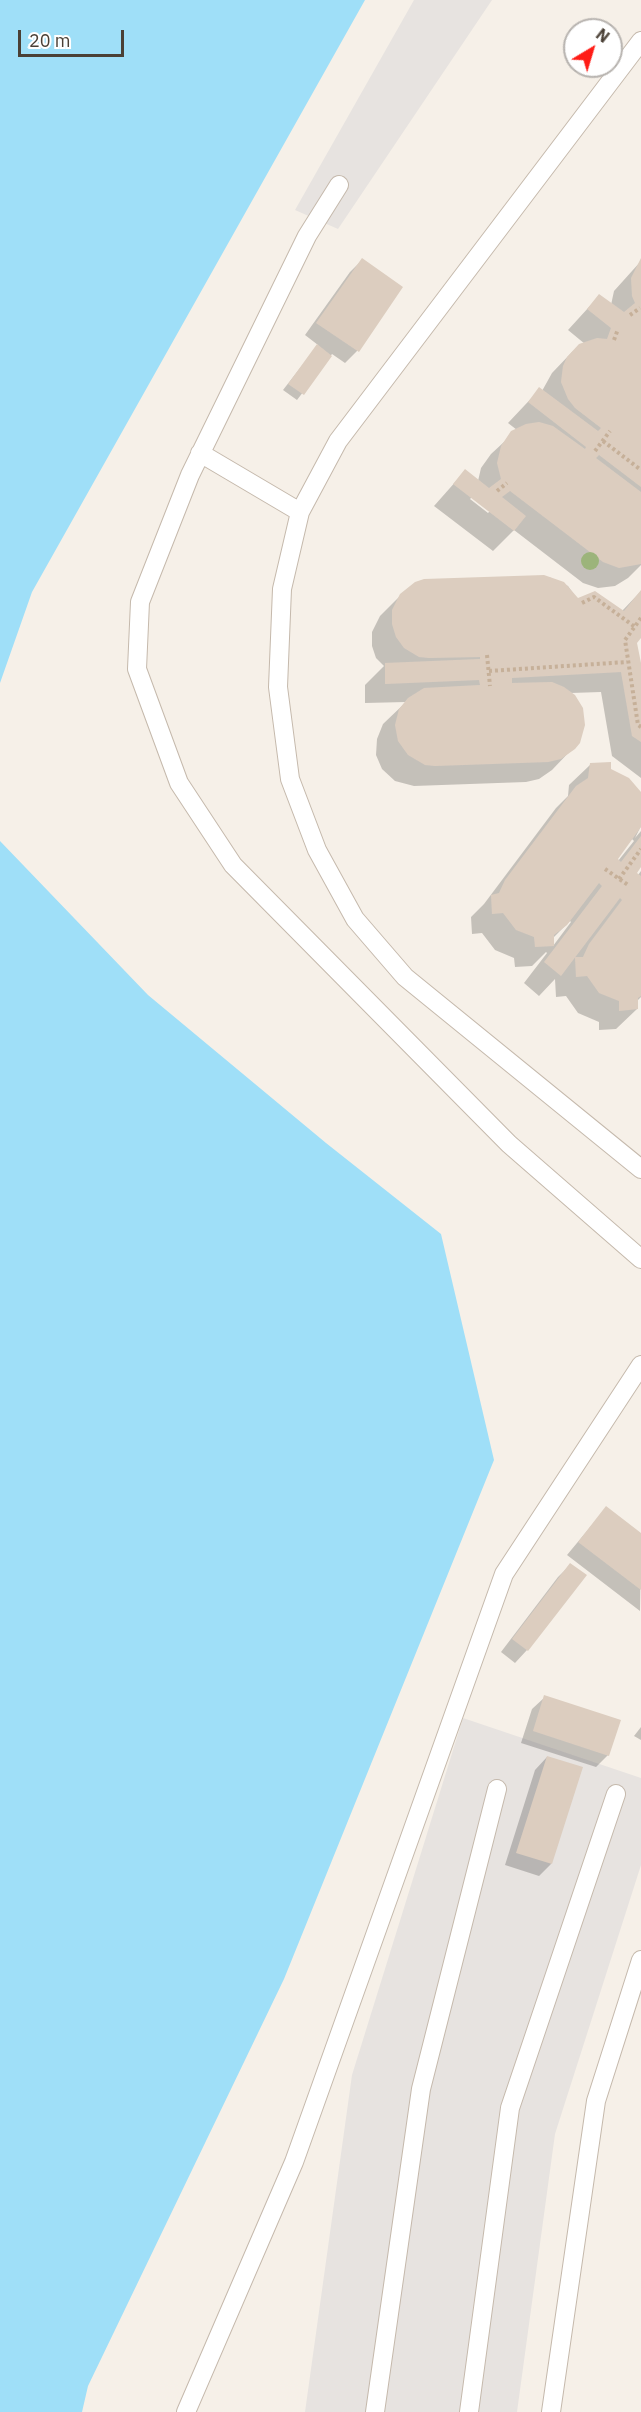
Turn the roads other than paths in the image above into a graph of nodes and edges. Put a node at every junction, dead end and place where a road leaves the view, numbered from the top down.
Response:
1 (641, 41) edge
2 (339, 185) dead end
3 (200, 453) junction
4 (300, 512) junction
5 (641, 1169) edge
6 (641, 1258) edge
7 (641, 1365) edge
8 (497, 1790) dead end
9 (616, 1794) dead end
10 (641, 1960) edge
11 (186, 2412) edge
12 (375, 2412) edge
13 (469, 2412) edge
14 (551, 2412) edge

1 - 4 lane
2 - 3 lane
3 - 4 lane
3 - 6 lane
4 - 5 lane
7 - 11 lane
8 - 12 lane
9 - 13 lane
10 - 14 lane

